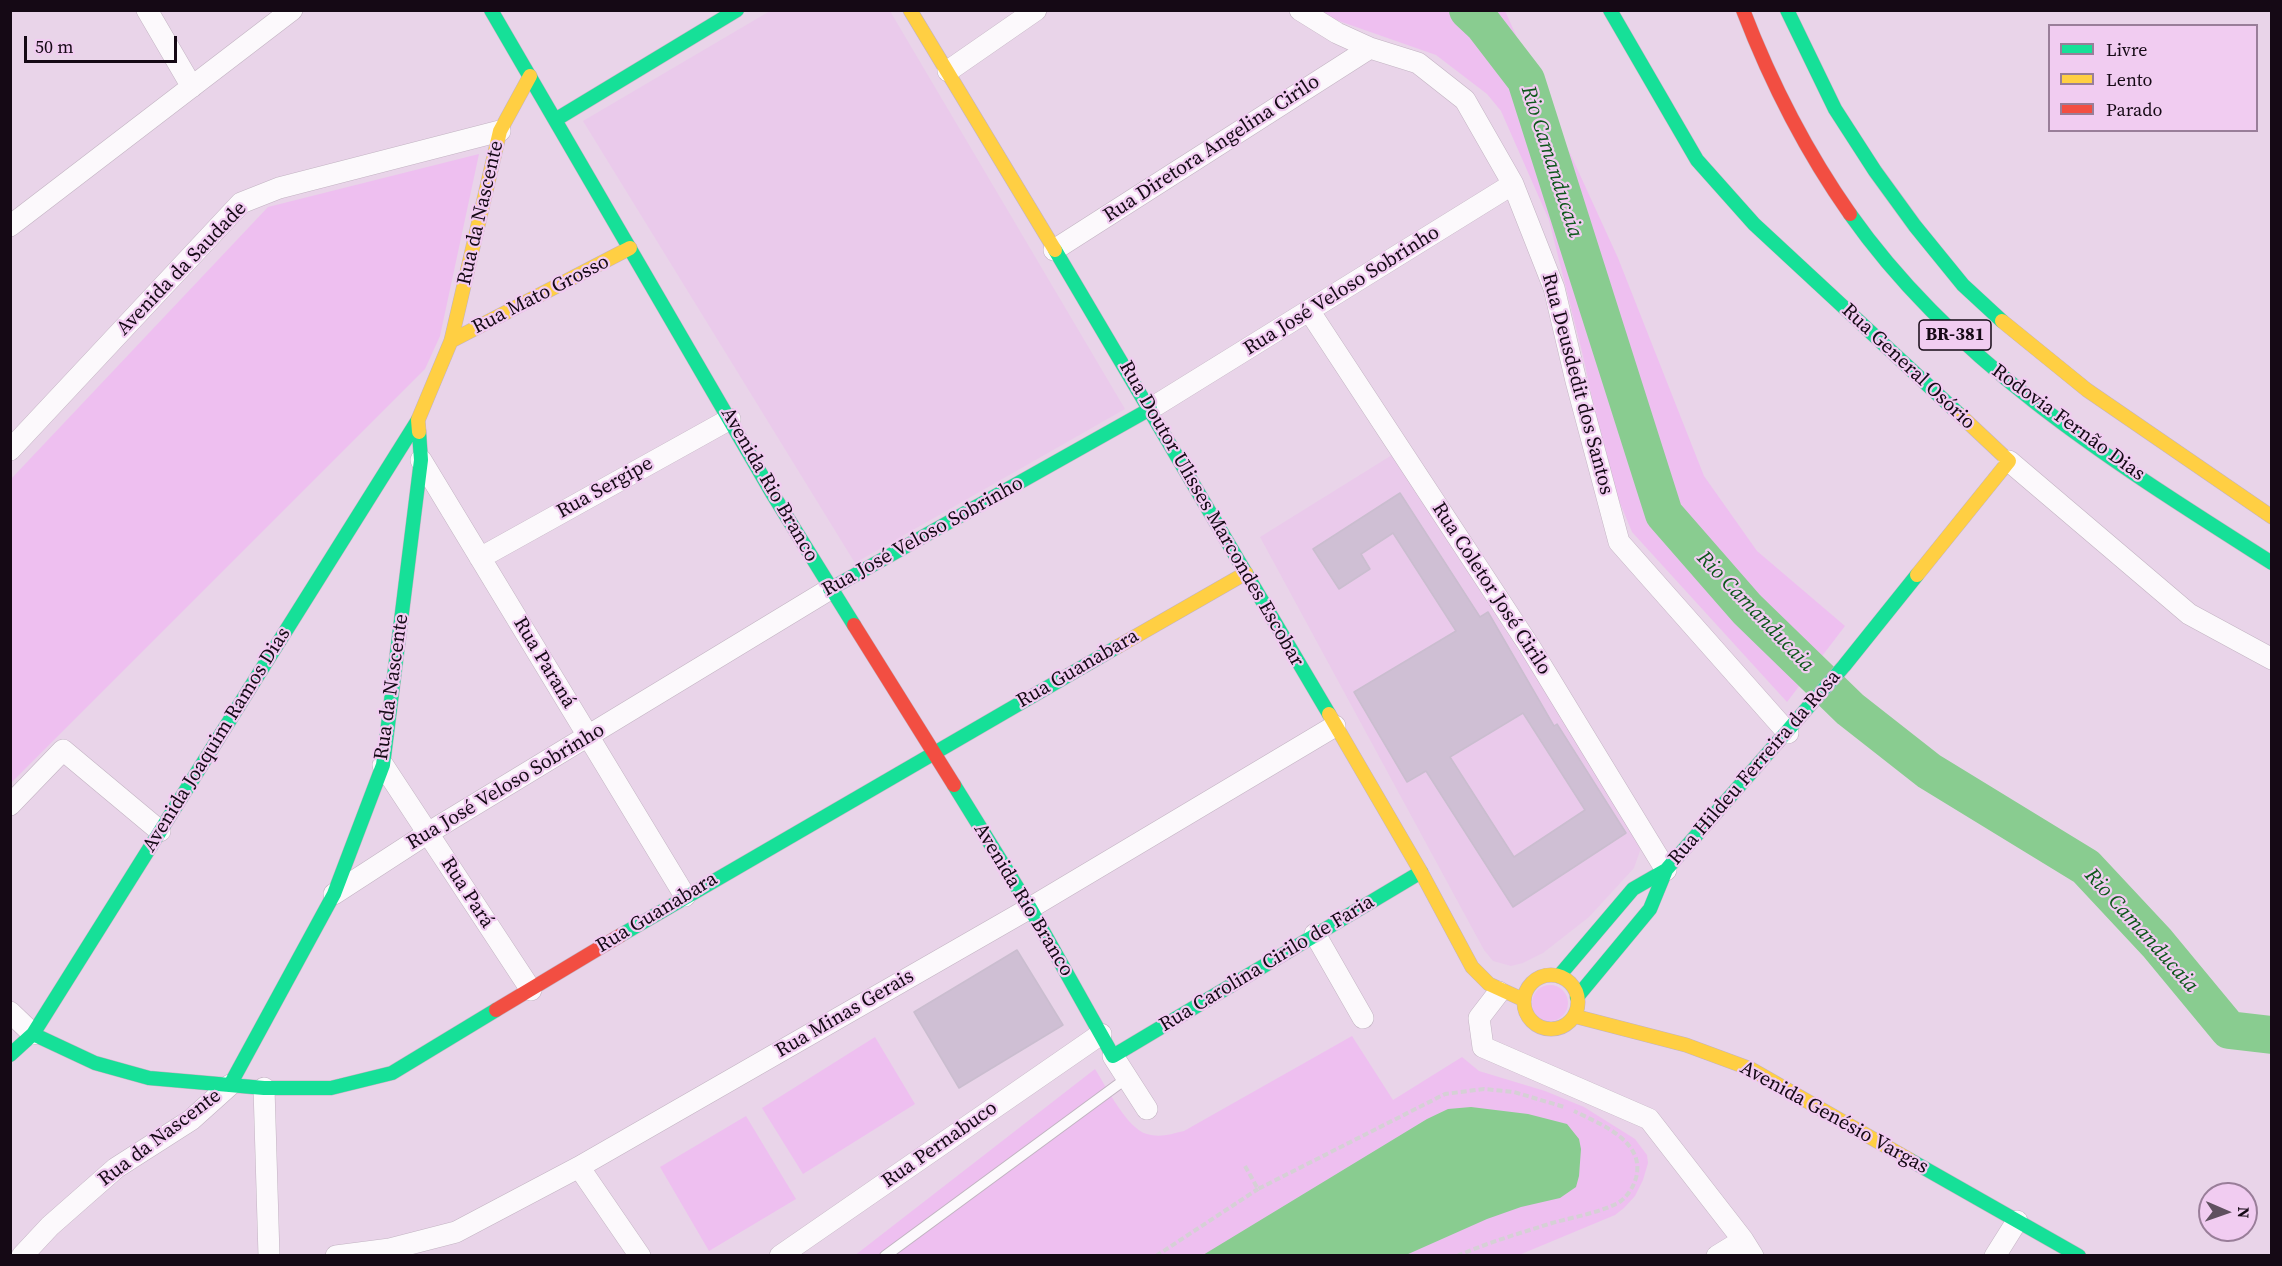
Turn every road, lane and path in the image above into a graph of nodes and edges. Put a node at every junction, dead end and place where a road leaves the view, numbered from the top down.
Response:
1 (147, 10) edge
2 (292, 10) edge
3 (491, 10) edge
4 (910, 10) edge
5 (1036, 10) edge
6 (1300, 10) edge
7 (1610, 10) edge
8 (1743, 10) edge
9 (1787, 10) edge
10 (731, 12) edge
11 (1370, 48) junction
12 (948, 71) junction
13 (530, 76) junction
14 (192, 87) junction
15 (555, 120) junction
16 (500, 131) junction
17 (1513, 184) junction
18 (10, 226) edge
19 (630, 248) junction
20 (1054, 250) junction
21 (1310, 312) junction
22 (451, 341) junction
23 (1150, 409) junction
24 (730, 419) junction
25 (418, 420) junction
26 (10, 450) edge
27 (421, 460) junction
28 (2009, 461) junction
29 (2271, 517) edge
30 (480, 558) junction
31 (2271, 563) edge
32 (1245, 573) junction
33 (830, 589) junction
34 (2271, 659) edge
35 (1335, 726) junction
36 (1788, 733) junction
37 (588, 737) junction
38 (934, 751) junction
39 (383, 765) junction
40 (10, 805) edge
41 (160, 831) junction
42 (428, 833) junction
43 (1666, 870) junction
44 (1421, 872) junction
45 (334, 894) junction
46 (685, 896) junction
47 (1030, 908) junction
48 (1315, 934) junction
49 (1559, 976) junction
50 (531, 990) junction
51 (1499, 992) junction
52 (1577, 997) junction
53 (1524, 1000) junction
54 (10, 1012) edge
55 (1574, 1016) junction
56 (1363, 1018) dead end
57 (33, 1034) junction
58 (1101, 1034) junction
59 (10, 1055) edge
60 (1113, 1056) junction
61 (1127, 1078) junction
62 (230, 1085) junction
63 (264, 1088) junction
64 (1147, 1109) dead end
65 (1245, 1166) dead end
66 (579, 1167) junction
67 (1258, 1189) junction
68 (2017, 1221) junction
69 (1748, 1248) edge
70 (22, 1256) edge
71 (269, 1256) edge
72 (336, 1256) edge
73 (640, 1256) edge
74 (780, 1256) edge
75 (885, 1256) edge
76 (1156, 1256) edge
77 (1457, 1256) edge
78 (1717, 1256) edge
79 (1995, 1256) edge
80 (2079, 1256) edge

1 - 14 street
2 - 14 street
3 - 13 main road, Avenida Rio Branco
4 - 12 main road, Rua Doutor Ulisses Marcondes Escobar
5 - 12 street
6 - 11 street, Rua Deusdedit dos Santos
7 - 28 main road, Rua General Osório
8 - 31 main road, Rodovia Fernão Dias / BR-381
9 - 29 main road, Rodovia Fernão Dias / BR-381
10 - 15 main road
11 - 17 street, Rua Deusdedit dos Santos
11 - 20 street, Rua Diretora Angelina Cirilo
12 - 20 main road, Rua Doutor Ulisses Marcondes Escobar
13 - 15 main road, Avenida Rio Branco
13 - 16 main road, Rua da Nascente
14 - 18 street
15 - 19 main road, Avenida Rio Branco
16 - 22 main road, Rua da Nascente
16 - 26 street, Avenida da Saudade
17 - 21 street, Rua José Veloso Sobrinho
17 - 36 street, Rua Deusdedit dos Santos
19 - 22 main road, Rua Mato Grosso
19 - 24 main road, Avenida Rio Branco
20 - 23 main road, Rua Doutor Ulisses Marcondes Escobar
21 - 23 street, Rua José Veloso Sobrinho
21 - 43 street, Rua Coletor José Cirilo
22 - 25 main road, Rua da Nascente
23 - 32 main road, Rua Doutor Ulisses Marcondes Escobar
23 - 33 main road, Rua José Veloso Sobrinho
24 - 30 street, Rua Sergipe
24 - 33 main road, Avenida Rio Branco
25 - 27 main road, Rua da Nascente
25 - 41 main road, Avenida Joaquim Ramos Dias
27 - 30 street, Rua Paraná
27 - 39 main road, Rua da Nascente
28 - 34 street, Rua General Osório
28 - 36 main road, Rua Hildeu Ferreira da Rosa
30 - 37 street, Rua Paraná
32 - 35 main road, Rua Doutor Ulisses Marcondes Escobar
32 - 38 main road, Rua Guanabara
33 - 37 street, Rua José Veloso Sobrinho
33 - 38 main road, Avenida Rio Branco
35 - 44 main road, Rua Doutor Ulisses Marcondes Escobar
35 - 47 street, Rua Minas Gerais
36 - 43 main road, Rua Hildeu Ferreira da Rosa
37 - 42 street, Rua José Veloso Sobrinho
37 - 46 street, Rua Paraná
38 - 46 main road, Rua Guanabara
38 - 47 main road, Avenida Rio Branco
39 - 42 street, Rua Pará
39 - 45 main road, Rua da Nascente
40 - 41 street
41 - 57 main road, Avenida Joaquim Ramos Dias
42 - 45 street, Rua José Veloso Sobrinho
42 - 50 street, Rua Pará
43 - 49 main road
43 - 52 main road, Rua Hildeu Ferreira da Rosa
44 - 48 main road, Rua Carolina Cirilo de Faria
44 - 51 main road, Rua Doutor Ulisses Marcondes Escobar
45 - 62 main road, Rua da Nascente
46 - 50 main road, Rua Guanabara
47 - 58 main road, Avenida Rio Branco
47 - 66 street, Rua Minas Gerais
48 - 56 street
48 - 60 main road, Rua Carolina Cirilo de Faria
49 - 52 main road
49 - 53 main road
50 - 63 main road, Rua Guanabara
51 - 53 main road, Rua Doutor Ulisses Marcondes Escobar
51 - 69 street
52 - 55 main road
53 - 55 main road
54 - 57 street
55 - 68 main road, Avenida Genésio Vargas
57 - 59 main road, Avenida Joaquim Ramos Dias
57 - 62 main road, Rua Guanabara
58 - 60 main road, Avenida Rio Branco
58 - 74 street, Rua Pernabuco
60 - 61 street, Avenida Rio Branco
61 - 64 street, Avenida Rio Branco
61 - 75 lane
62 - 63 main road, Rua Guanabara
62 - 70 street, Rua da Nascente
63 - 71 street
65 - 67 path
66 - 72 street, Rua Minas Gerais
66 - 73 street
67 - 76 path
67 - 77 path
68 - 79 street
68 - 80 main road, Avenida Genésio Vargas
69 - 78 street

